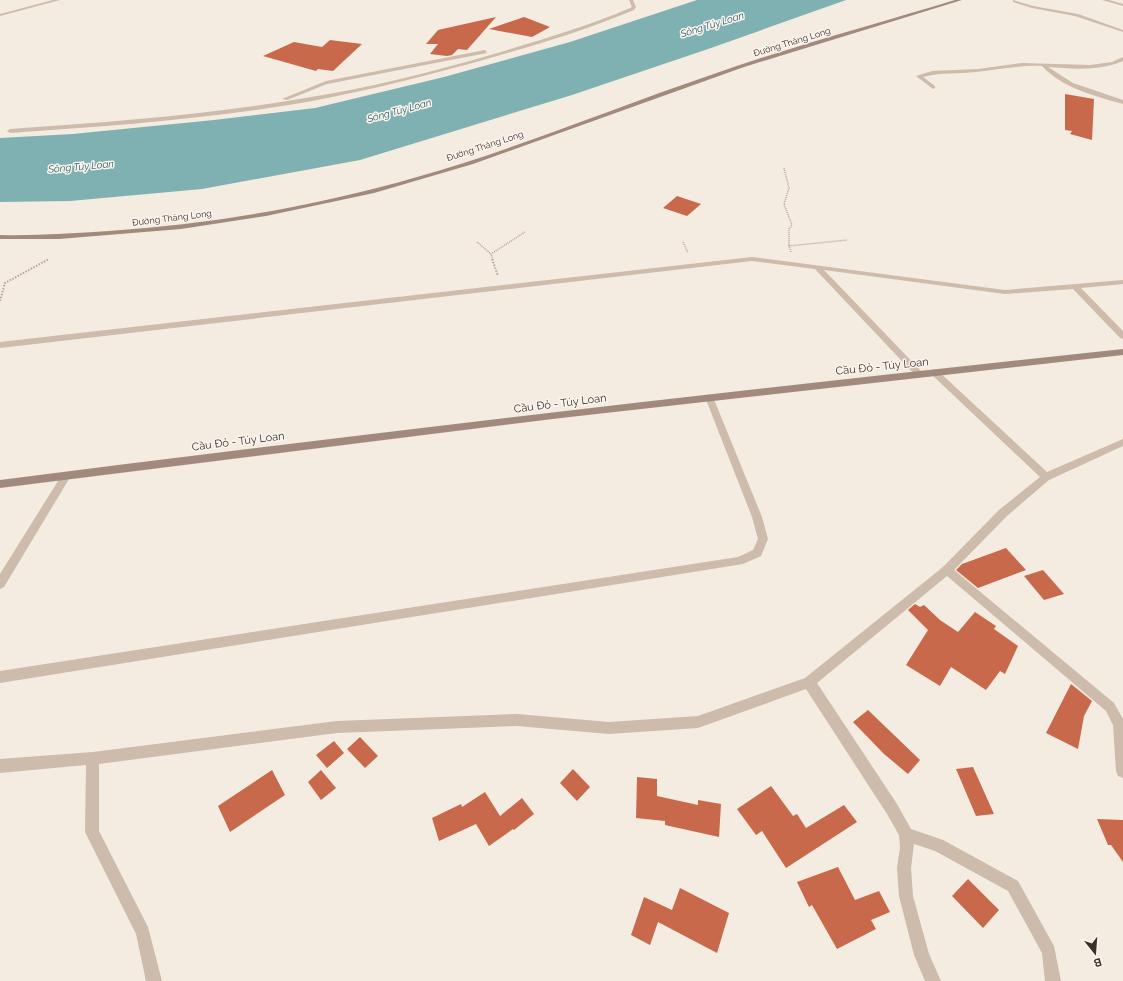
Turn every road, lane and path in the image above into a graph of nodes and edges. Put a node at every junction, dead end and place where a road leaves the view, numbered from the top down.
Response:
1 (58, 0) edge
2 (631, 0) edge
3 (960, 0) edge
4 (1104, 0) edge
5 (1014, 1) edge
6 (1123, 6) edge
7 (0, 15) edge
8 (1123, 31) edge
9 (530, 45) junction
10 (1123, 59) edge
11 (1044, 66) junction
12 (933, 87) dead end
13 (1123, 102) edge
14 (266, 105) junction
15 (10, 131) dead end
16 (784, 168) dead end
17 (525, 232) dead end
18 (0, 237) edge
19 (847, 240) dead end
20 (478, 242) dead end
21 (789, 246) junction
22 (491, 254) junction
23 (49, 259) dead end
24 (794, 264) junction
25 (817, 267) junction
26 (1123, 282) edge
27 (1075, 286) junction
28 (502, 288) junction
29 (0, 300) edge
30 (1123, 336) edge
31 (0, 345) edge
32 (1123, 352) edge
33 (934, 372) junction
34 (919, 374) junction
35 (710, 397) junction
36 (1123, 442) edge
37 (66, 476) junction
38 (1046, 477) junction
39 (0, 484) edge
40 (947, 570) junction
41 (0, 584) edge
42 (0, 677) edge
43 (809, 682) junction
44 (93, 758) junction
45 (0, 766) edge
46 (1123, 771) edge
47 (906, 834) junction
48 (154, 981) edge
49 (933, 981) edge
50 (1053, 981) edge

1 - 7 street
2 - 9 street
3 - 18 street, Đường Thăng Long
4 - 6 street
5 - 8 lane
9 - 14 street
9 - 14 street
10 - 11 street
11 - 12 street
11 - 13 street
14 - 15 street
16 - 21 path
17 - 22 path
19 - 21 path
20 - 22 path
21 - 24 path
22 - 28 path
23 - 29 path
24 - 25 street
24 - 28 street
25 - 27 street
25 - 34 street
26 - 27 street
27 - 30 street
28 - 31 street
32 - 33 street, Cầu Đỏ - Túy Loan
33 - 34 street, Cầu Đỏ - Túy Loan
33 - 38 street
34 - 35 street, Cầu Đỏ - Túy Loan
35 - 37 street, Cầu Đỏ - Túy Loan
35 - 42 street
36 - 38 street
37 - 39 street, Cầu Đỏ - Túy Loan
37 - 41 street
38 - 40 street
40 - 43 street
40 - 46 street
43 - 44 street
43 - 47 street
44 - 45 street
44 - 48 street
47 - 49 street
47 - 50 street

